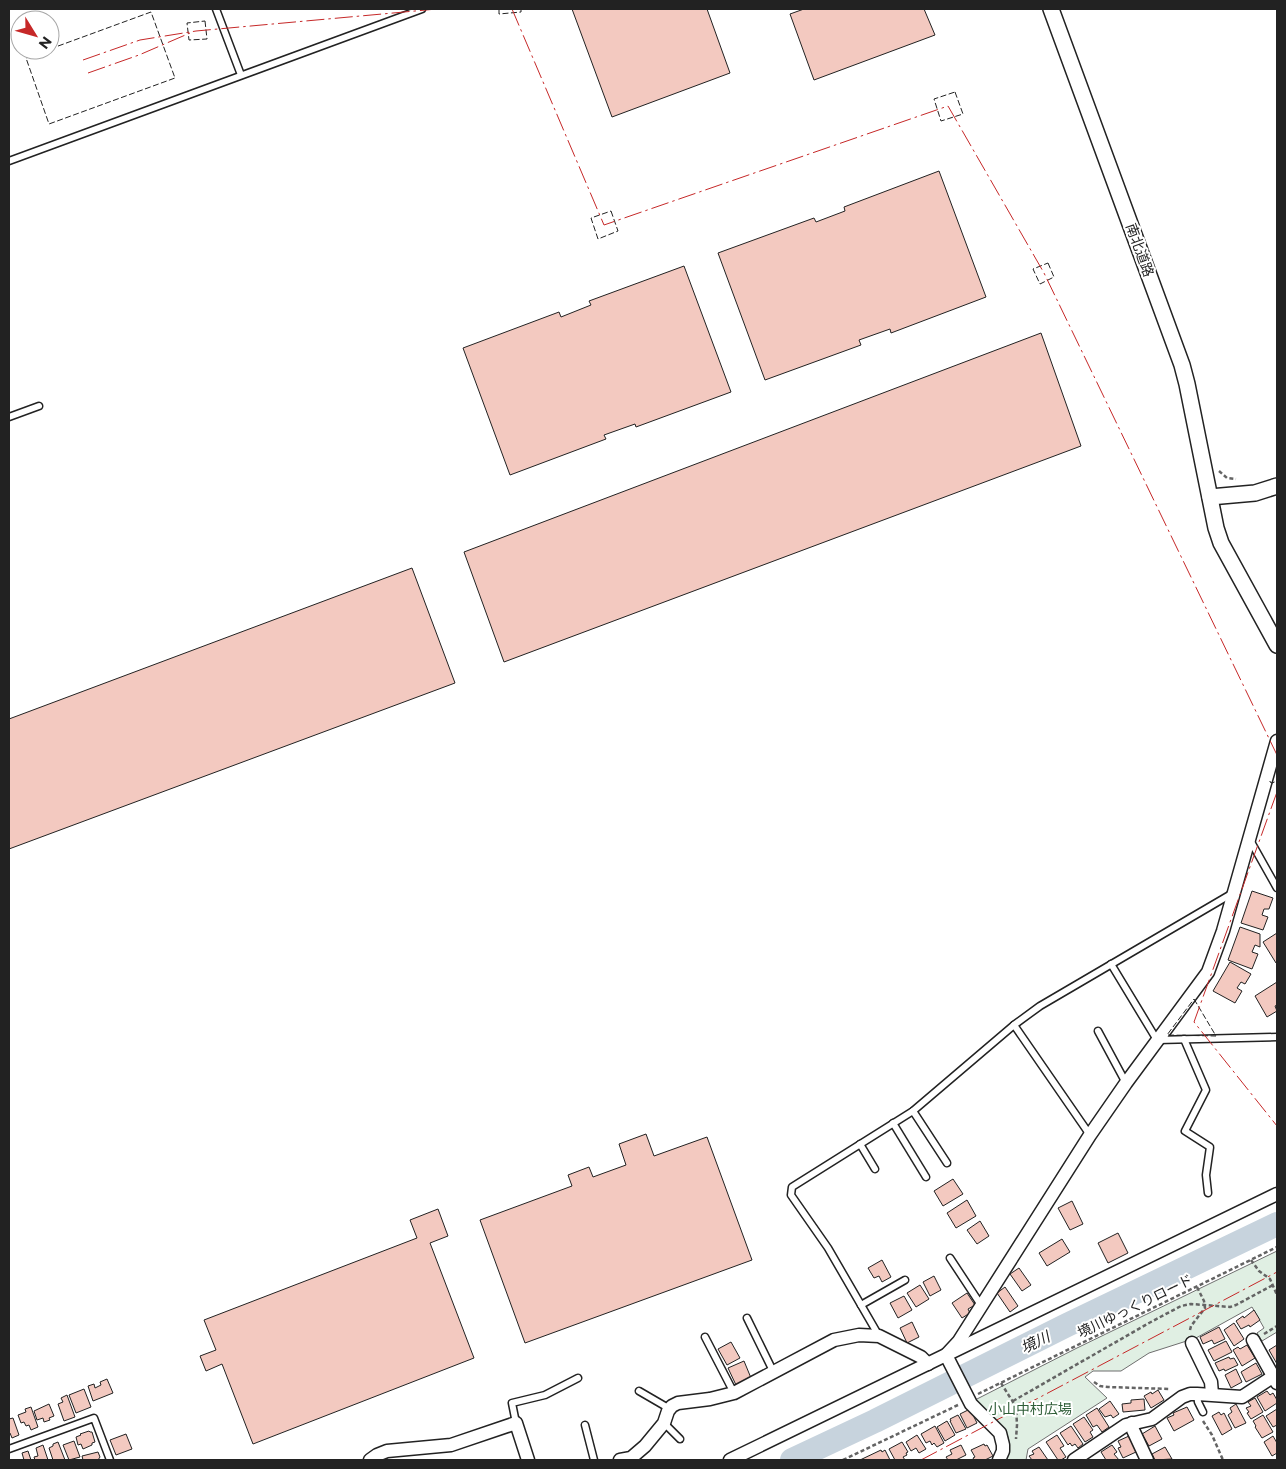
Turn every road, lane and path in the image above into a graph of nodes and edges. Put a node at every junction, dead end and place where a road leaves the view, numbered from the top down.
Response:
1 (216, 9) edge
2 (422, 9) edge
3 (1051, 9) edge
4 (241, 75) junction
5 (9, 161) edge
6 (39, 406) dead end
7 (9, 417) edge
8 (1277, 486) edge
9 (1210, 496) junction
10 (1277, 645) edge
11 (1277, 741) edge
12 (1250, 840) junction
13 (1277, 888) edge
14 (1234, 893) junction
15 (1111, 964) junction
16 (1014, 1025) junction
17 (1098, 1031) dead end
18 (1277, 1037) edge
19 (1184, 1039) junction
20 (1157, 1040) junction
21 (1126, 1083) junction
22 (913, 1111) junction
23 (893, 1123) junction
24 (1090, 1135) junction
25 (860, 1144) junction
26 (947, 1164) dead end
27 (875, 1169) dead end
28 (926, 1177) dead end
29 (1208, 1193) dead end
30 (1277, 1194) edge
31 (1277, 1247) edge
32 (950, 1258) dead end
33 (1251, 1260) junction
34 (904, 1280) dead end
35 (1273, 1285) junction
36 (1196, 1287) junction
37 (1277, 1295) edge
38 (983, 1304) junction
39 (861, 1305) junction
40 (1205, 1305) junction
41 (747, 1318) dead end
42 (879, 1336) junction
43 (705, 1337) dead end
44 (1253, 1340) dead end
45 (1192, 1343) joint
46 (948, 1358) junction
47 (928, 1364) junction
48 (774, 1373) junction
49 (578, 1378) dead end
50 (1275, 1380) edge
51 (1094, 1382) dead end
52 (1001, 1383) junction
53 (639, 1391) dead end
54 (734, 1393) junction
55 (1194, 1394) junction
56 (1212, 1394) junction
57 (967, 1398) junction
58 (1013, 1401) junction
59 (670, 1409) junction
60 (1203, 1412) joint
61 (516, 1423) junction
62 (664, 1423) junction
63 (1132, 1423) junction
64 (585, 1425) dead end
65 (680, 1439) dead end
66 (1016, 1440) dead end
67 (9, 1449) edge
68 (110, 1460) edge
69 (370, 1460) edge
70 (528, 1460) edge
71 (594, 1460) edge
72 (620, 1460) edge
73 (730, 1460) edge
74 (843, 1460) edge
75 (999, 1460) edge
76 (1076, 1460) edge
77 (1147, 1460) edge
78 (1223, 1460) edge

1 - 4 lane
2 - 4 lane
3 - 9 street, 南北道路
4 - 5 lane
6 - 7 lane
8 - 9 street
9 - 10 street, 南北道路
11 - 12 street
12 - 13 lane
12 - 14 street
14 - 15 lane
14 - 20 street
15 - 16 lane
15 - 20 lane
16 - 22 lane
16 - 24 lane
17 - 21 lane
18 - 19 lane
19 - 20 lane
19 - 29 lane
20 - 21 street
21 - 24 street
22 - 23 lane
22 - 26 lane
23 - 25 lane
23 - 28 lane
24 - 38 street
25 - 27 lane
25 - 39 lane
30 - 46 street
31 - 33 path, 境川ゆっくりロード
32 - 38 lane
33 - 35 path
33 - 36 path, 境川ゆっくりロード
34 - 39 lane
35 - 37 path
35 - 40 path
36 - 40 path
36 - 52 path, 境川ゆっくりロード
38 - 46 street
39 - 42 lane
40 - 45 path
40 - 58 path
41 - 48 lane
42 - 47 street
42 - 48 street
43 - 54 lane
44 - 50 street
45 - 56 street
46 - 47 street
46 - 57 street
47 - 73 street
48 - 54 street
49 - 61 lane
50 - 56 street
51 - 55 path
52 - 57 path, 境川ゆっくりロード
52 - 58 path
53 - 59 lane
54 - 59 street
55 - 56 street
55 - 60 lane
55 - 63 street
57 - 74 path, 境川ゆっくりロード
57 - 75 street
58 - 66 path
59 - 62 street
60 - 78 path
61 - 69 street
61 - 70 street
62 - 65 lane
62 - 72 street
63 - 76 street
63 - 77 street
64 - 71 lane
67 - 68 lane

